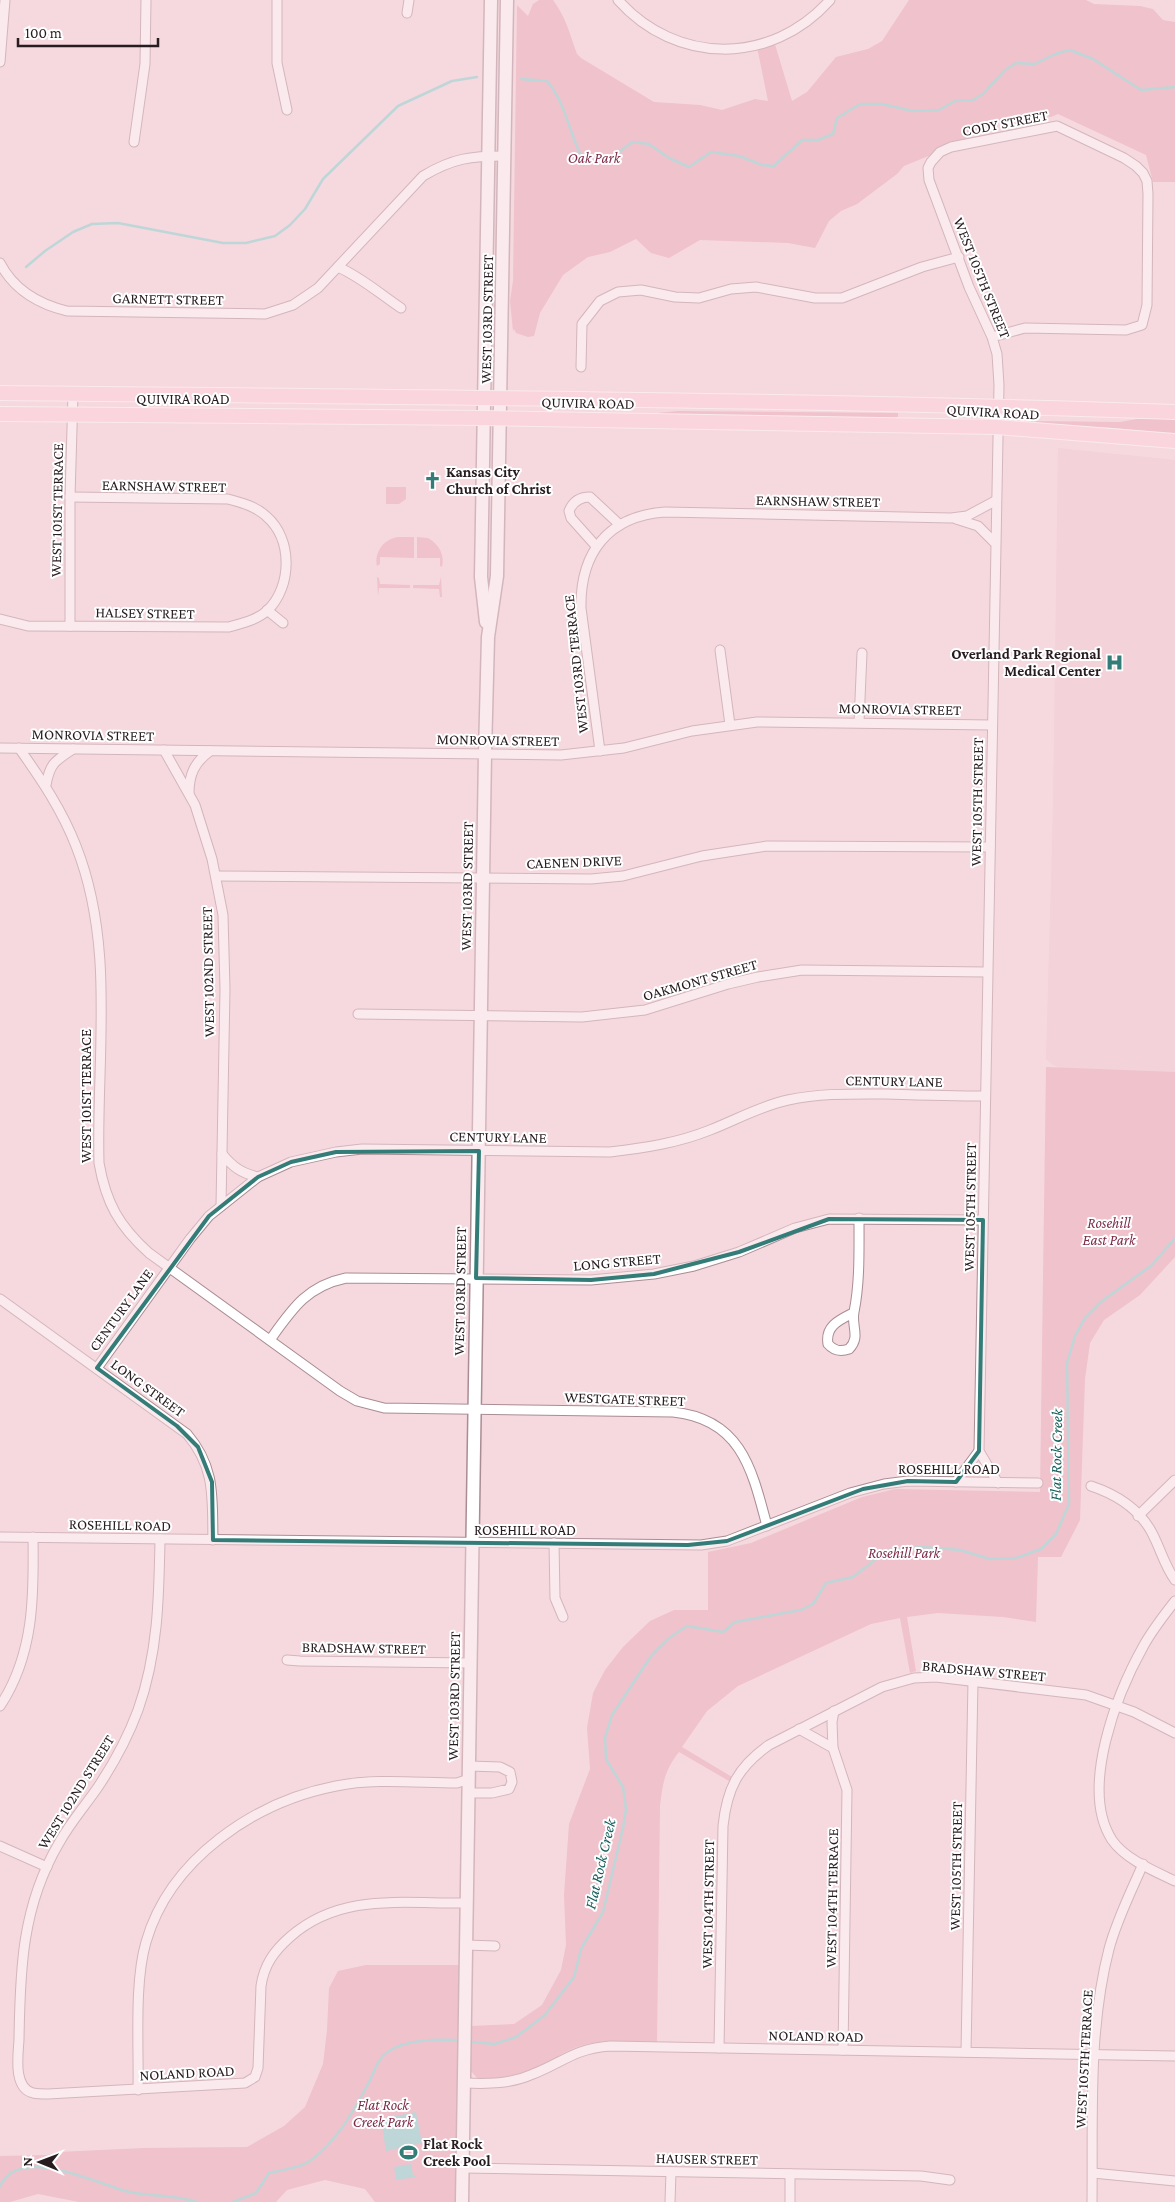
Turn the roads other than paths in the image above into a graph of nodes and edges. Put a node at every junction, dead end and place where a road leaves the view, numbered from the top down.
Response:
1 (5, 0) edge
2 (146, 0) edge
3 (277, 0) edge
4 (409, 0) edge
5 (491, 0) edge
6 (507, 0) edge
7 (618, 0) edge
8 (830, 0) edge
9 (407, 13) dead end
10 (0, 61) edge
11 (287, 110) dead end
12 (134, 142) dead end
13 (487, 156) junction
14 (505, 156) junction
15 (928, 168) joint
16 (959, 257) junction
17 (0, 262) edge
18 (338, 267) junction
19 (401, 308) dead end
20 (992, 338) junction
21 (581, 367) dead end
22 (0, 393) edge
23 (73, 394) junction
24 (483, 398) junction
25 (502, 398) junction
26 (998, 406) junction
27 (1175, 412) edge
28 (0, 414) edge
29 (73, 414) junction
30 (483, 418) junction
31 (501, 418) junction
32 (997, 427) junction
33 (1175, 441) edge
34 (70, 497) junction
35 (995, 501) junction
36 (684, 512) joint
37 (951, 518) junction
38 (620, 525) junction
39 (994, 542) junction
40 (596, 546) junction
41 (267, 610) junction
42 (0, 619) edge
43 (283, 623) dead end
44 (70, 626) junction
45 (488, 637) junction
46 (720, 650) dead end
47 (862, 653) dead end
48 (859, 722) junction
49 (992, 725) junction
50 (730, 726) junction
51 (0, 748) edge
52 (19, 748) junction
53 (74, 749) junction
54 (164, 750) junction
55 (210, 751) junction
56 (600, 751) junction
57 (485, 753) junction
58 (46, 785) junction
59 (188, 793) junction
60 (990, 847) junction
61 (216, 876) junction
62 (484, 878) junction
63 (987, 972) junction
64 (358, 1014) dead end
65 (481, 1016) junction
66 (985, 1096) junction
67 (479, 1151) junction
68 (222, 1154) junction
69 (258, 1177) junction
70 (222, 1206) junction
71 (859, 1218) junction
72 (984, 1220) junction
73 (169, 1268) junction
74 (476, 1278) junction
75 (0, 1299) edge
76 (853, 1313) dead end
77 (270, 1340) junction
78 (97, 1368) junction
79 (475, 1409) junction
80 (979, 1451) junction
81 (1175, 1480) edge
82 (956, 1482) junction
83 (998, 1483) junction
84 (1038, 1483) dead end
85 (1090, 1486) dead end
86 (1138, 1516) junction
87 (767, 1526) junction
88 (0, 1537) edge
89 (33, 1537) junction
90 (160, 1539) junction
91 (213, 1540) junction
92 (473, 1543) junction
93 (554, 1543) junction
94 (1175, 1580) edge
95 (1175, 1601) edge
96 (564, 1617) dead end
97 (287, 1660) dead end
98 (471, 1663) junction
99 (973, 1681) junction
100 (0, 1706) edge
101 (1118, 1706) junction
102 (834, 1711) junction
103 (800, 1729) junction
104 (1175, 1733) edge
105 (833, 1748) junction
106 (746, 1765) joint
107 (469, 1766) junction
108 (469, 1779) junction
109 (469, 1793) junction
110 (0, 1846) edge
111 (1144, 1864) junction
112 (47, 1868) junction
113 (1175, 1881) edge
114 (467, 1903) junction
115 (466, 1945) junction
116 (496, 1946) dead end
117 (719, 2048) junction
118 (842, 2050) junction
119 (966, 2052) junction
120 (1095, 2055) junction
121 (1175, 2056) edge
122 (464, 2083) junction
123 (24, 2089) joint
124 (138, 2090) junction
125 (463, 2168) junction
126 (671, 2172) junction
127 (1093, 2173) junction
128 (790, 2174) junction
129 (950, 2180) dead end
130 (1175, 2181) edge
131 (462, 2202) edge
132 (670, 2202) edge
133 (790, 2202) edge
134 (1092, 2202) edge

1 - 10 street
2 - 12 street
3 - 11 street
4 - 9 street
5 - 13 main road, WEST 103RD STREET
6 - 14 main road, WEST 103RD STREET
7 - 8 street
13 - 14 street, GARNETT STREET
13 - 18 street, GARNETT STREET
13 - 24 main road, WEST 103RD STREET
14 - 25 main road, WEST 103RD STREET
15 - 16 street, WEST 105TH STREET
15 - 20 street, CODY STREET
16 - 20 street, WEST 105TH STREET
16 - 21 street
17 - 18 street, GARNETT STREET
18 - 19 street
20 - 26 street, WEST 105TH STREET
22 - 23 main road, QUIVIRA ROAD
23 - 24 main road, QUIVIRA ROAD
23 - 29 street, WEST 101ST TERRACE
24 - 25 main road, QUIVIRA ROAD
24 - 30 main road, WEST 103RD STREET
25 - 26 main road, QUIVIRA ROAD
25 - 31 main road, WEST 103RD STREET
26 - 27 main road, QUIVIRA ROAD
26 - 32 street, WEST 105TH STREET
28 - 29 main road, QUIVIRA ROAD
29 - 30 main road, QUIVIRA ROAD
29 - 34 street, WEST 101ST TERRACE
30 - 31 main road, QUIVIRA ROAD
30 - 45 main road, WEST 103RD STREET
31 - 32 main road, QUIVIRA ROAD
31 - 45 main road, WEST 103RD STREET
32 - 33 main road, QUIVIRA ROAD
32 - 35 street, WEST 105TH STREET
34 - 41 street, EARNSHAW STREET
34 - 44 street, WEST 101ST TERRACE
35 - 37 street, EARNSHAW STREET
35 - 39 street, WEST 105TH STREET
36 - 37 street, EARNSHAW STREET
36 - 38 street, WEST 103RD TERRACE
37 - 39 street, EARNSHAW STREET
38 - 40 street, WEST 103RD TERRACE
38 - 40 street
39 - 49 street, WEST 105TH STREET
40 - 56 street, WEST 103RD TERRACE
41 - 43 street
41 - 44 street, HALSEY STREET
42 - 44 street, HALSEY STREET
45 - 57 main road, WEST 103RD STREET
46 - 50 street
47 - 48 street
48 - 49 street, MONROVIA STREET
48 - 50 street, MONROVIA STREET
49 - 60 street, WEST 105TH STREET
50 - 56 street, MONROVIA STREET
51 - 52 street, MONROVIA STREET
52 - 53 street, MONROVIA STREET
52 - 58 street, WEST 101ST TERRACE
53 - 54 street, MONROVIA STREET
53 - 58 street
54 - 55 street, MONROVIA STREET
54 - 59 street, WEST 102ND STREET
55 - 57 street, MONROVIA STREET
55 - 59 street
56 - 57 street, MONROVIA STREET
57 - 62 main road, WEST 103RD STREET
58 - 73 street, WEST 101ST TERRACE
59 - 61 street, WEST 102ND STREET
60 - 62 street, CAENEN DRIVE
60 - 63 street, WEST 105TH STREET
61 - 62 street, CAENEN DRIVE
61 - 68 street, WEST 102ND STREET
62 - 65 main road, WEST 103RD STREET
63 - 65 street, OAKMONT STREET
63 - 66 street, WEST 105TH STREET
64 - 65 street, OAKMONT STREET
65 - 67 main road, WEST 103RD STREET
66 - 67 street, CENTURY LANE
66 - 72 street, WEST 105TH STREET
67 - 69 street, CENTURY LANE
67 - 74 main road, WEST 103RD STREET
68 - 69 street
68 - 70 street, WEST 102ND STREET
69 - 70 street, CENTURY LANE
70 - 73 street, CENTURY LANE
71 - 72 street, LONG STREET
71 - 74 street, LONG STREET
71 - 76 street
72 - 80 street, WEST 105TH STREET
73 - 77 street, WEST 101ST TERRACE
73 - 78 street, CENTURY LANE
74 - 77 street, LONG STREET
74 - 79 main road, WEST 103RD STREET
75 - 78 street, LONG STREET
77 - 79 street, WEST 101ST TERRACE
78 - 91 street, LONG STREET
79 - 87 street, WESTGATE STREET
79 - 92 main road, WEST 103RD STREET
80 - 82 street
80 - 83 street
81 - 86 street
82 - 83 street, ROSEHILL ROAD
82 - 87 street, ROSEHILL ROAD
83 - 84 street, ROSEHILL ROAD
85 - 86 street
86 - 94 street
87 - 93 street, ROSEHILL ROAD
88 - 89 street, ROSEHILL ROAD
89 - 90 street, ROSEHILL ROAD
89 - 100 street
90 - 91 street, ROSEHILL ROAD
90 - 112 street, WEST 102ND STREET
91 - 92 street, ROSEHILL ROAD
92 - 93 street, ROSEHILL ROAD
92 - 98 main road, WEST 103RD STREET
93 - 96 street
95 - 101 street
97 - 98 street, BRADSHAW STREET
98 - 107 main road, WEST 103RD STREET
99 - 101 street, BRADSHAW STREET
99 - 102 street, BRADSHAW STREET
99 - 119 street, WEST 105TH STREET
101 - 104 street, BRADSHAW STREET
101 - 111 street
102 - 103 street, BRADSHAW STREET
102 - 105 street, WEST 104TH TERRACE
103 - 105 street
103 - 106 street, BRADSHAW STREET
105 - 118 street, WEST 104TH TERRACE
106 - 117 street, WEST 104TH STREET
107 - 108 main road, WEST 103RD STREET
107 - 109 street
108 - 109 main road, WEST 103RD STREET
108 - 124 street
109 - 114 main road, WEST 103RD STREET
110 - 112 street
111 - 113 street
111 - 120 street, WEST 105TH TERRACE
112 - 123 street, WEST 102ND STREET
114 - 115 main road, WEST 103RD STREET
114 - 124 street, NOLAND ROAD
115 - 116 street
115 - 122 main road, WEST 103RD STREET
117 - 118 street, NOLAND ROAD
117 - 122 street, NOLAND ROAD
118 - 119 street, NOLAND ROAD
119 - 120 street, NOLAND ROAD
120 - 121 street, NOLAND ROAD
120 - 127 street, WEST 105TH TERRACE
122 - 125 main road, WEST 103RD STREET
123 - 124 street, NOLAND ROAD
125 - 126 street, HAUSER STREET
125 - 131 main road, WEST 103RD STREET
126 - 128 street, HAUSER STREET
126 - 132 street
127 - 130 street
127 - 134 street, WEST 105TH TERRACE
128 - 129 street, HAUSER STREET
128 - 133 street

